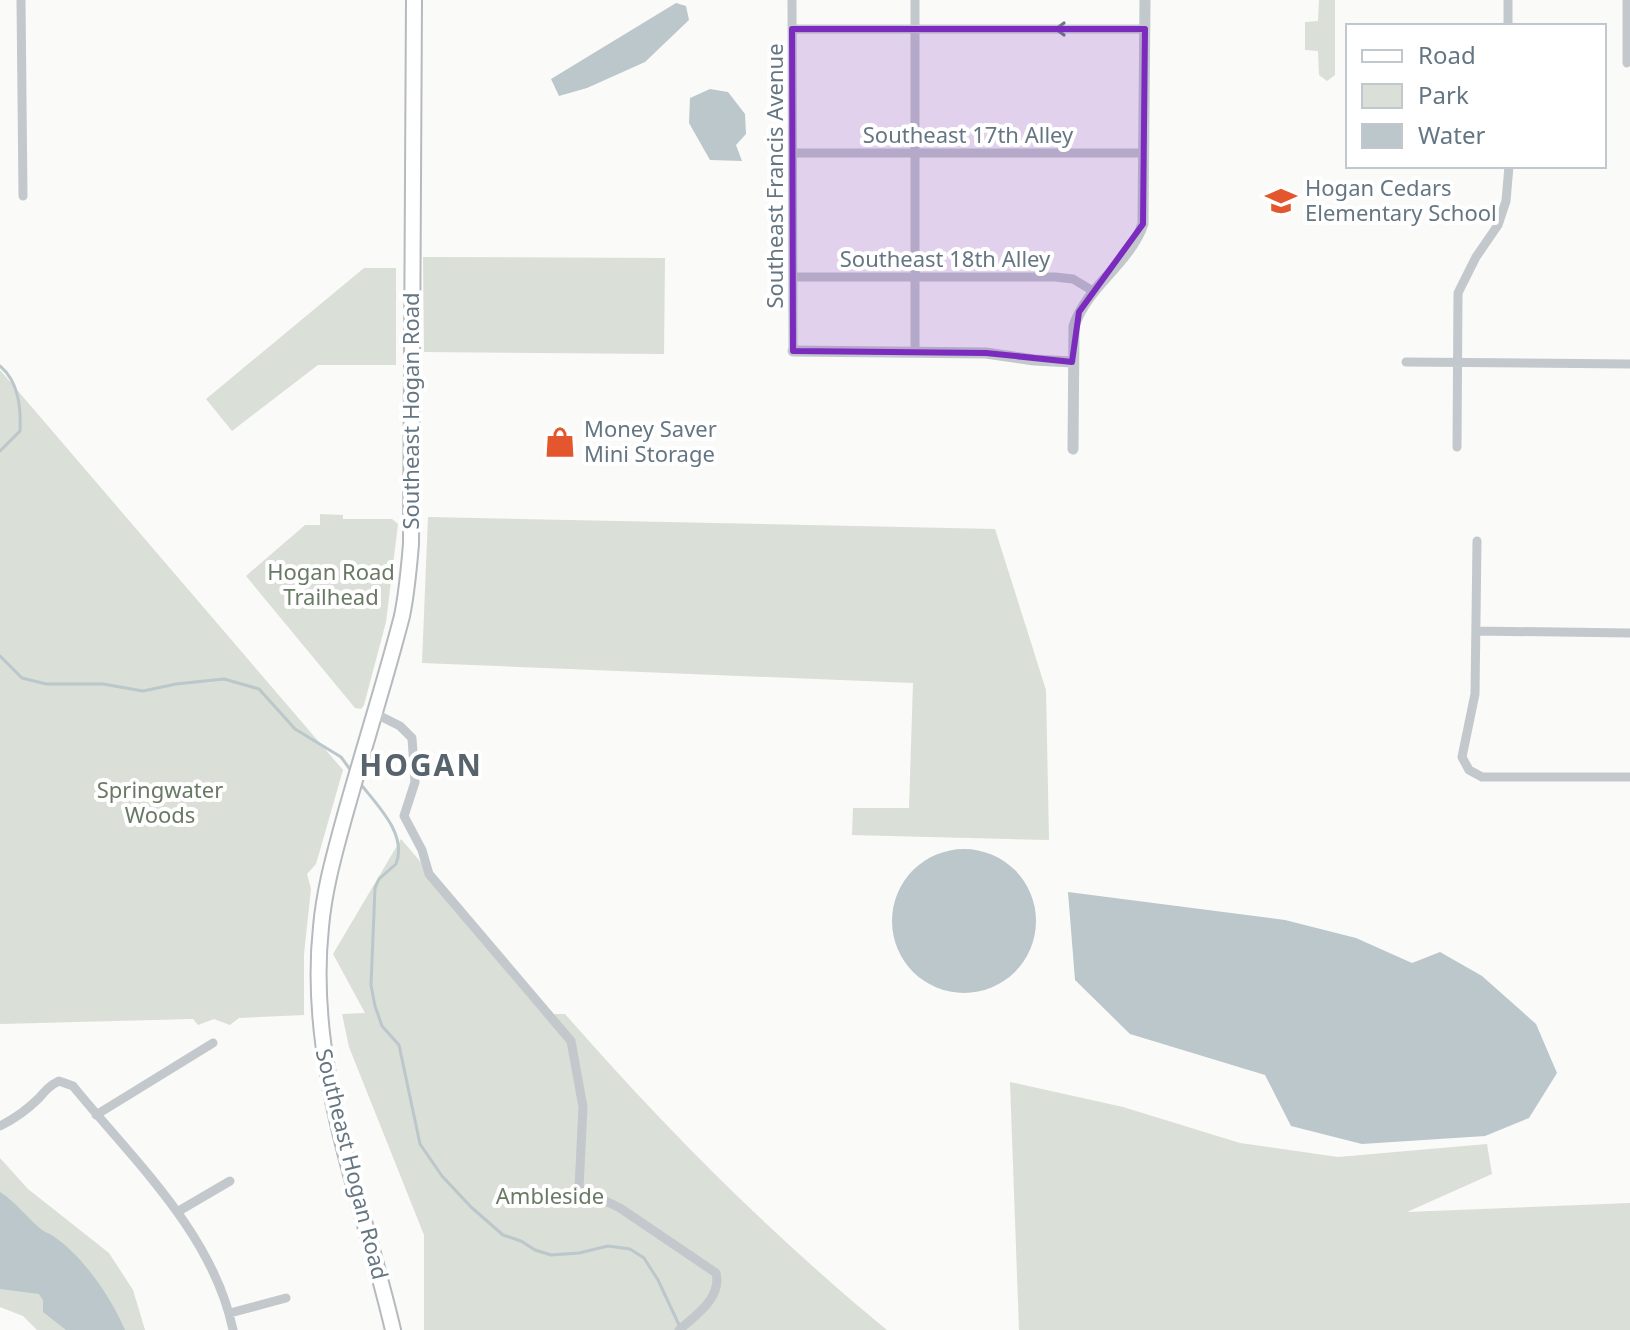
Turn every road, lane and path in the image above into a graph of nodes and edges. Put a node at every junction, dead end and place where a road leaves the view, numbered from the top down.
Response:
1 (21, 0) edge
2 (414, 0) edge
3 (792, 0) edge
4 (915, 0) edge
5 (1145, 0) edge
6 (1508, 0) edge
7 (1627, 0) edge
8 (1508, 24) edge
9 (792, 29) junction
10 (915, 29) junction
11 (1145, 29) junction
12 (1627, 63) dead end
13 (793, 153) junction
14 (915, 153) junction
15 (1144, 153) junction
16 (1509, 168) edge
17 (23, 196) dead end
18 (793, 277) junction
19 (915, 277) junction
20 (1093, 291) junction
21 (793, 351) joint
22 (915, 351) junction
23 (1072, 362) junction
24 (1406, 362) dead end
25 (1458, 362) junction
26 (1630, 364) edge
27 (1457, 447) dead end
28 (1073, 449) dead end
29 (1477, 541) dead end
30 (1476, 631) junction
31 (1630, 633) edge
32 (374, 713) junction
33 (1630, 777) edge
34 (213, 1043) dead end
35 (96, 1115) junction
36 (0, 1126) edge
37 (230, 1181) dead end
38 (177, 1212) junction
39 (286, 1298) dead end
40 (230, 1313) junction
41 (233, 1330) edge
42 (393, 1330) edge
43 (679, 1330) edge

1 - 17 street
2 - 32 main road, Southeast Hogan Road
3 - 9 street, Southeast Francis Avenue
4 - 10 street
5 - 11 street
6 - 8 street
7 - 12 street
9 - 10 street
9 - 13 street, Southeast Francis Avenue
11 -> 10 street
10 - 14 street
11 - 15 street
13 - 14 street, Southeast 17th Alley
13 - 18 street, Southeast Francis Avenue
14 - 15 street, Southeast 17th Alley
14 - 19 street
15 - 20 street
16 - 25 street
18 - 19 street, Southeast 18th Alley
18 - 21 street, Southeast Francis Avenue
19 - 20 street, Southeast 18th Alley
19 - 22 street
20 - 23 street
21 - 22 street
22 - 23 street
23 - 28 street
24 - 25 street
25 - 26 street
25 - 27 street
29 - 30 street
30 - 31 street
30 - 33 street
32 - 42 main road, Southeast Hogan Road
32 - 43 street
34 - 35 street
35 - 36 street
35 - 38 street
37 - 38 street
38 - 40 street
39 - 40 street
40 - 41 street

